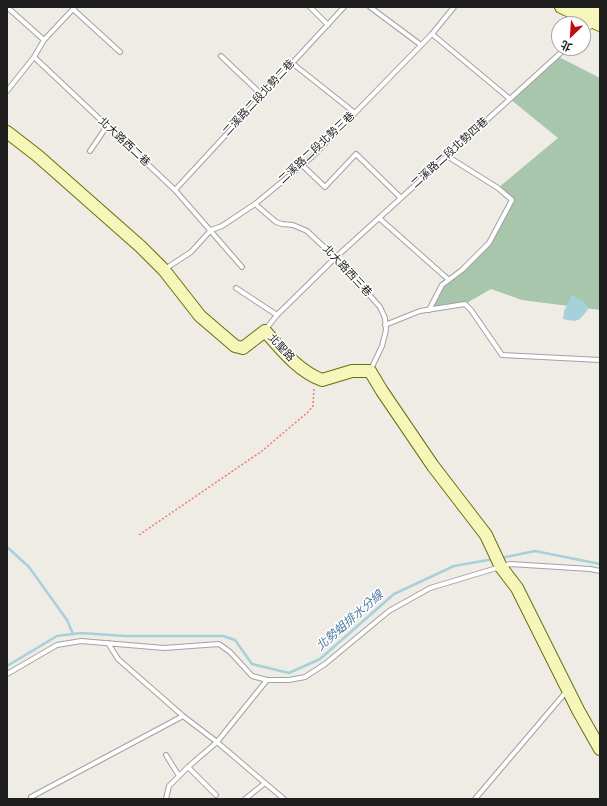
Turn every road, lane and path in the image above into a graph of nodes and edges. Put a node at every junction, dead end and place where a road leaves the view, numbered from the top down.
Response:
1 (7, 7) edge
2 (310, 7) edge
3 (344, 7) edge
4 (370, 7) edge
5 (454, 7) edge
6 (561, 7) edge
7 (581, 7) edge
8 (74, 8) edge
9 (598, 19) edge
10 (328, 25) junction
11 (432, 34) junction
12 (44, 40) junction
13 (421, 45) junction
14 (120, 52) dead end
15 (221, 56) dead end
16 (557, 56) edge
17 (34, 57) junction
18 (292, 63) junction
19 (7, 91) edge
20 (262, 95) junction
21 (510, 99) junction
22 (354, 113) junction
23 (107, 126) junction
24 (7, 132) edge
25 (90, 151) dead end
26 (446, 156) junction
27 (302, 165) junction
28 (175, 190) junction
29 (401, 198) junction
30 (255, 204) junction
31 (379, 218) junction
32 (211, 230) junction
33 (335, 258) junction
34 (242, 267) dead end
35 (164, 270) junction
36 (449, 280) junction
37 (236, 288) dead end
38 (429, 310) junction
39 (277, 315) junction
40 (385, 325) junction
41 (265, 330) junction
42 (600, 360) edge
43 (370, 371) junction
44 (313, 377) junction
45 (139, 535) dead end
46 (498, 561) junction
47 (600, 571) edge
48 (108, 643) junction
49 (7, 674) edge
50 (267, 680) junction
51 (568, 690) junction
52 (182, 716) junction
53 (217, 742) junction
54 (600, 749) edge
55 (166, 755) dead end
56 (188, 766) junction
57 (179, 776) junction
58 (265, 783) junction
59 (216, 795) dead end
60 (32, 799) edge
61 (166, 799) edge
62 (245, 799) edge
63 (284, 799) edge
64 (475, 799) edge

1 - 12 lane
2 - 10 lane
3 - 10 lane, 二溪路二段北勢二巷
4 - 13 lane
5 - 11 lane, 二溪路二段北勢三巷
6 - 9 street
7 - 9 street
8 - 12 lane
8 - 14 lane
10 - 18 lane, 二溪路二段北勢二巷
11 - 13 lane, 二溪路二段北勢三巷
11 - 21 lane
12 - 17 lane
13 - 22 lane, 二溪路二段北勢三巷
15 - 20 lane
16 - 21 lane, 二溪路二段北勢四巷
17 - 19 lane
17 - 23 lane, 北大路西二巷
18 - 20 lane, 二溪路二段北勢二巷
18 - 22 lane
20 - 28 lane, 二溪路二段北勢二巷
21 - 26 lane, 二溪路二段北勢四巷
22 - 27 lane, 二溪路二段北勢三巷
23 - 25 lane
23 - 28 lane, 北大路西二巷
24 - 35 street, 北聖路
26 - 29 lane, 二溪路二段北勢四巷
26 - 36 lane
27 - 29 lane
27 - 30 lane, 二溪路二段北勢三巷
28 - 32 lane, 北大路西二巷
29 - 31 lane, 二溪路二段北勢四巷
30 - 32 lane, 二溪路二段北勢三巷
30 - 33 lane, 北大路西三巷
31 - 33 lane, 二溪路二段北勢四巷
31 - 36 lane
32 - 34 lane, 北大路西二巷
32 - 35 lane, 二溪路二段北勢三巷
33 - 39 lane
33 - 40 lane, 北大路西三巷
35 - 41 street, 北聖路
36 - 38 lane
37 - 39 lane
38 - 40 lane
38 - 42 lane
39 - 41 lane
40 - 43 lane, 北大路西三巷
41 - 44 street, 北聖路
43 - 44 street
43 - 46 street
44 - 45 path
46 - 47 lane
46 - 50 lane
46 - 51 street
48 - 49 lane
48 - 50 lane
48 - 52 lane
50 - 53 lane
51 - 54 street
51 - 64 lane
52 - 53 lane
52 - 60 lane
53 - 56 lane
53 - 58 lane
55 - 57 lane
56 - 57 lane
56 - 59 lane
57 - 61 lane
58 - 62 lane
58 - 63 lane

